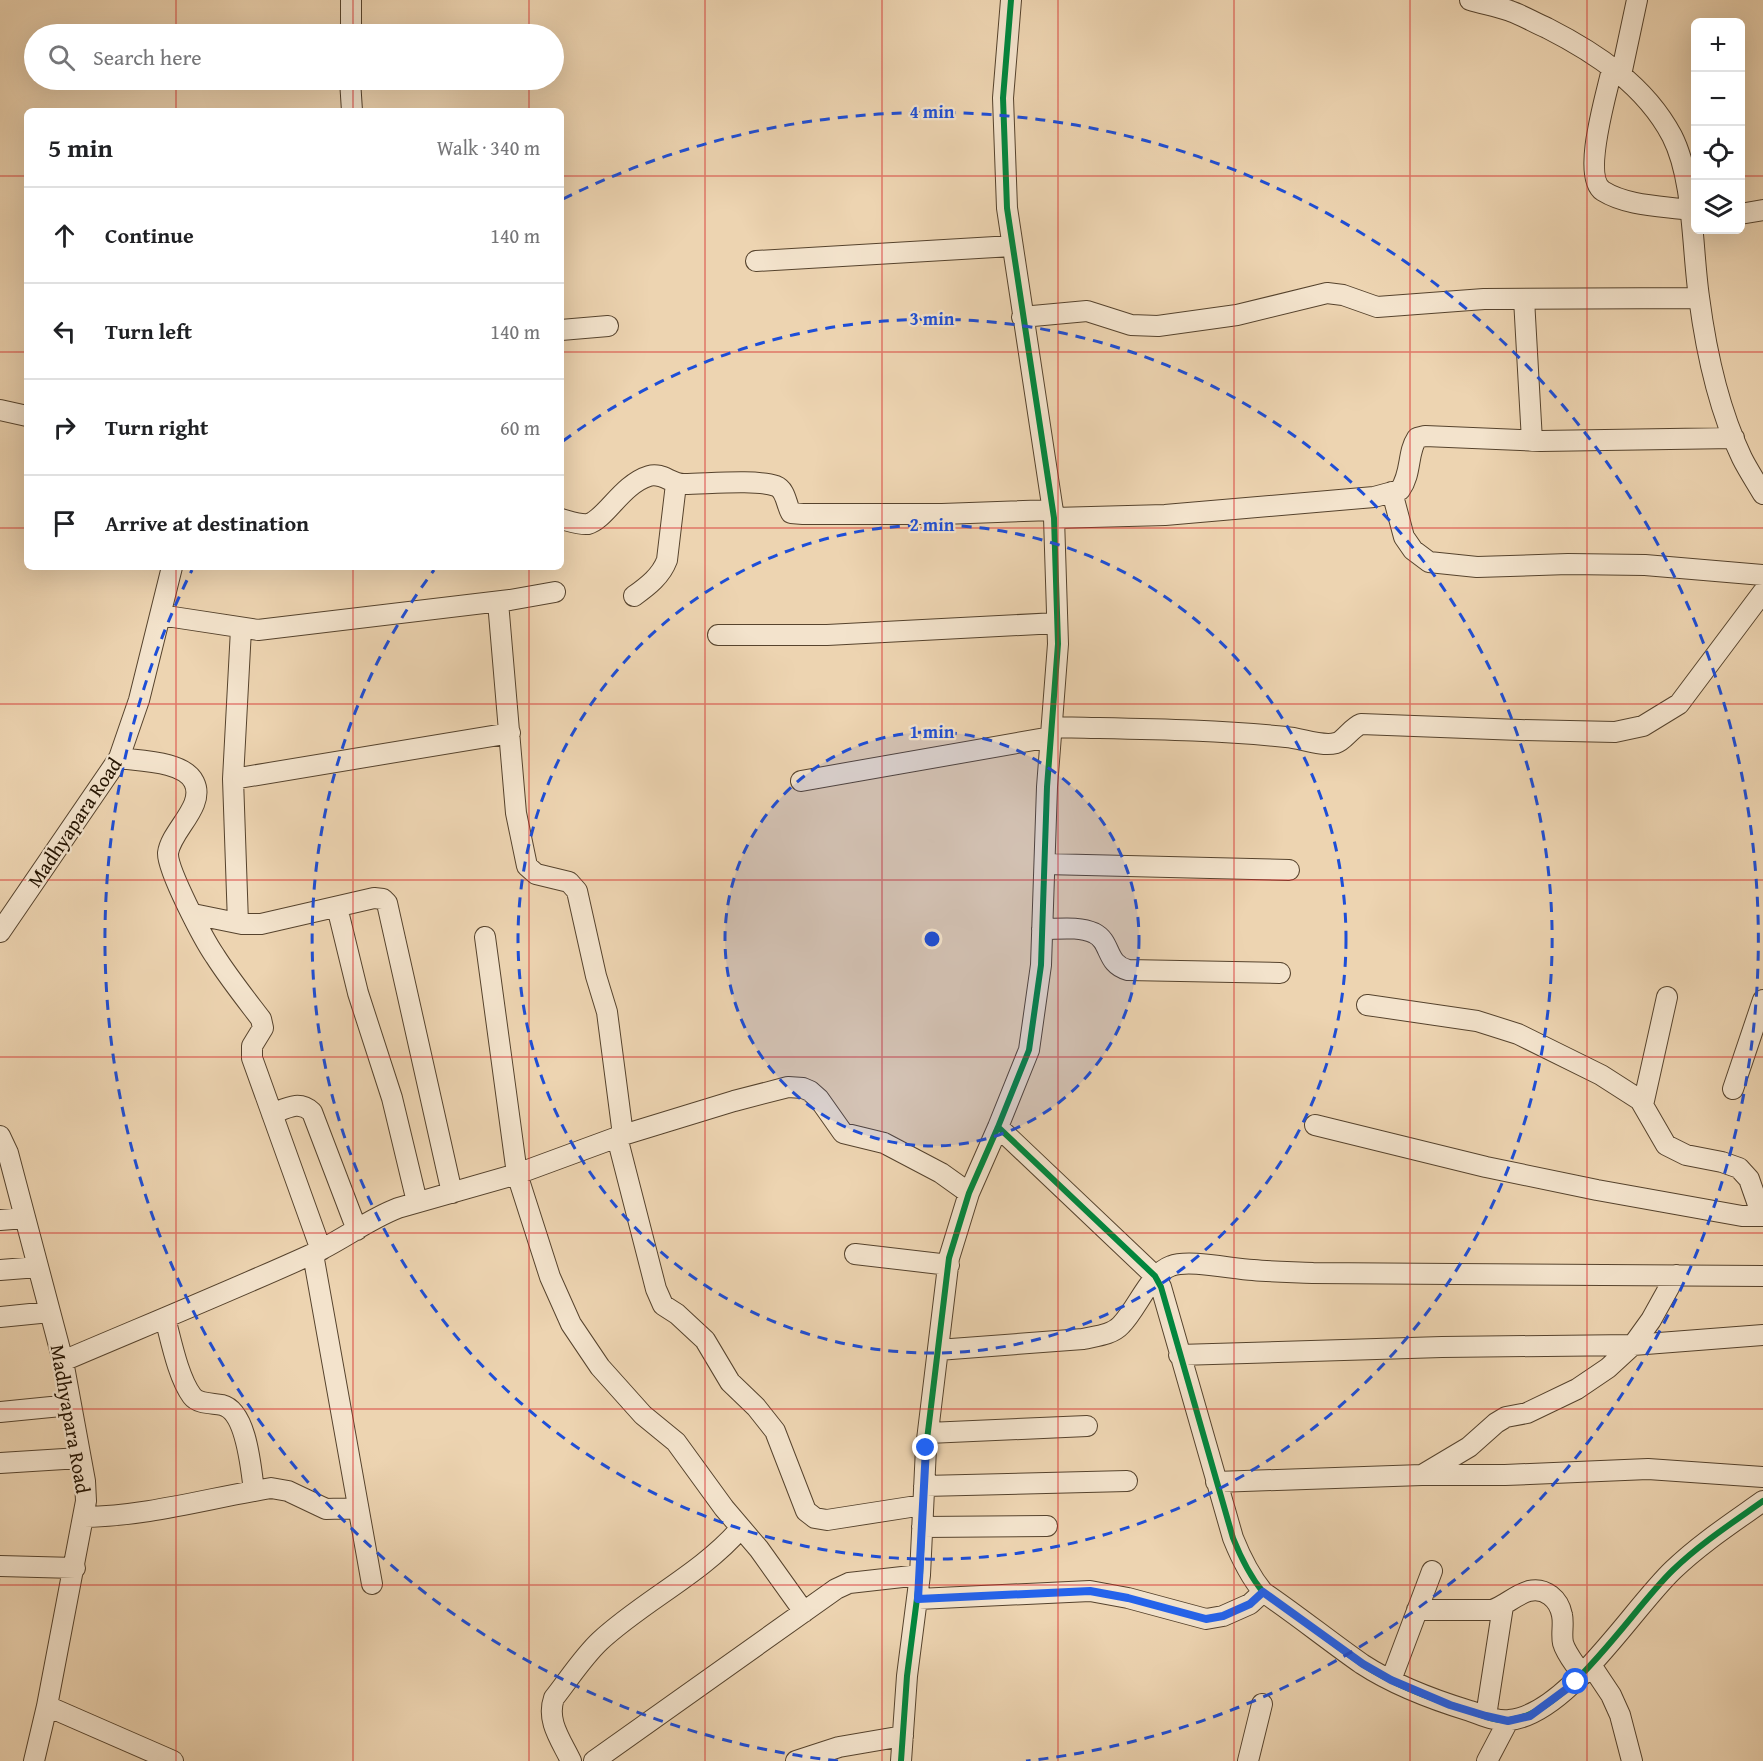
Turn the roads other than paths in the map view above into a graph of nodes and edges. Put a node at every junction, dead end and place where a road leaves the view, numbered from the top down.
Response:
1 (351, 0) edge
2 (1011, 0) edge
3 (1470, 0) edge
4 (1637, 0) edge
5 (351, 24) edge
6 (1616, 72) junction
7 (351, 90) edge
8 (352, 108) edge
9 (1763, 210) edge
10 (1691, 212) edge
11 (1745, 213) edge
12 (1691, 218) edge
13 (1693, 234) edge
14 (1012, 246) junction
15 (756, 261) dead end
16 (1524, 298) junction
17 (1699, 298) junction
18 (1022, 317) junction
19 (608, 326) dead end
20 (564, 330) edge
21 (0, 410) edge
22 (24, 415) edge
23 (1734, 438) junction
24 (1532, 441) junction
25 (676, 484) junction
26 (1392, 492) junction
27 (1763, 494) edge
28 (1053, 514) junction
29 (564, 520) edge
30 (171, 570) edge
31 (1763, 575) edge
32 (555, 592) dead end
33 (1763, 592) edge
34 (634, 596) dead end
35 (498, 602) junction
36 (160, 615) junction
37 (1058, 623) junction
38 (241, 629) junction
39 (718, 635) dead end
40 (1052, 732) junction
41 (510, 733) junction
42 (119, 758) junction
43 (233, 779) junction
44 (801, 781) dead end
45 (1045, 864) junction
46 (1289, 870) dead end
47 (337, 907) junction
48 (192, 914) junction
49 (238, 923) junction
50 (1042, 929) junction
51 (0, 932) edge
52 (485, 937) dead end
53 (1280, 973) dead end
54 (1667, 997) dead end
55 (1763, 1000) edge
56 (1367, 1005) dead end
57 (1733, 1089) dead end
58 (1643, 1105) junction
59 (272, 1114) junction
60 (1315, 1125) dead end
61 (998, 1127) junction
62 (0, 1136) edge
63 (620, 1136) junction
64 (517, 1174) junction
65 (452, 1193) junction
66 (969, 1193) junction
67 (417, 1202) junction
68 (1762, 1216) edge
69 (25, 1218) junction
70 (0, 1220) edge
71 (357, 1230) junction
72 (317, 1252) junction
73 (855, 1254) dead end
74 (949, 1265) junction
75 (38, 1267) junction
76 (0, 1270) edge
77 (1676, 1275) junction
78 (1155, 1276) junction
79 (1763, 1276) edge
80 (50, 1312) junction
81 (0, 1317) edge
82 (165, 1318) junction
83 (1763, 1335) edge
84 (1633, 1345) junction
85 (938, 1350) junction
86 (1179, 1355) junction
87 (63, 1361) junction
88 (71, 1405) junction
89 (0, 1412) edge
90 (1087, 1426) dead end
91 (928, 1433) junction
92 (81, 1458) junction
93 (0, 1462) edge
94 (1422, 1475) junction
95 (1763, 1477) edge
96 (1127, 1480) dead end
97 (1216, 1482) junction
98 (254, 1491) junction
99 (924, 1496) junction
100 (1763, 1501) edge
101 (358, 1508) junction
102 (84, 1517) junction
103 (1047, 1526) dead end
104 (922, 1527) junction
105 (740, 1529) junction
106 (0, 1566) edge
107 (75, 1568) junction
108 (1432, 1571) dead end
109 (920, 1575) junction
110 (372, 1584) dead end
111 (1263, 1592) junction
112 (918, 1599) junction
113 (1503, 1606) junction
114 (1417, 1610) junction
115 (804, 1612) junction
116 (1586, 1670) junction
117 (1391, 1680) junction
118 (1262, 1704) dead end
119 (47, 1706) junction
120 (1486, 1716) junction
121 (1508, 1721) junction
122 (903, 1736) junction
123 (34, 1761) edge
124 (173, 1761) edge
125 (571, 1761) edge
126 (594, 1761) edge
127 (796, 1761) edge
128 (901, 1761) edge
129 (1248, 1761) edge
130 (1487, 1761) edge
131 (1632, 1761) edge

1 - 5 street
2 - 14 street
3 - 6 street
4 - 6 street
6 - 10 street
6 - 12 street
7 - 8 street
9 - 11 street
13 - 17 street
14 - 15 street
14 - 18 street
16 - 17 street
16 - 18 street
16 - 24 street
17 - 23 street
18 - 28 street
19 - 20 street
21 - 22 street
23 - 24 street
23 - 27 street
24 - 26 street
25 - 28 street
25 - 29 street
25 - 34 street
26 - 28 street
26 - 31 street
28 - 37 street
30 - 36 street, Madhyapara Road
32 - 35 street
33 - 40 street
35 - 38 street
35 - 41 street
36 - 38 street
36 - 42 street, Madhyapara Road
37 - 39 street
37 - 40 street
38 - 43 street
40 - 44 street
40 - 45 street
41 - 43 street
41 - 63 street
42 - 48 street
42 - 51 street, Madhyapara Road
43 - 49 street
45 - 46 street
45 - 50 street
47 - 49 street
47 - 65 street
47 - 67 street
48 - 49 street
48 - 59 street
50 - 53 street
50 - 61 street
52 - 64 street
54 - 58 street
55 - 57 street
56 - 58 street
58 - 68 street
59 - 71 street
59 - 72 street
60 - 68 street
61 - 66 street
61 - 78 street
62 - 69 street, Madhyapara Road
63 - 64 street
63 - 66 street
63 - 99 street
64 - 65 street
64 - 105 street
65 - 67 street
66 - 74 street
67 - 71 street
69 - 70 street
69 - 75 street, Madhyapara Road
71 - 72 street
72 - 82 street
72 - 101 street
73 - 74 street
74 - 85 street
75 - 76 street
75 - 80 street, Madhyapara Road
77 - 78 street
77 - 79 street
77 - 84 street
78 - 85 street
78 - 86 street
80 - 81 street
80 - 87 street, Madhyapara Road
82 - 87 street
82 - 98 street
83 - 84 street
84 - 86 street
84 - 94 street
85 - 91 street
86 - 97 street
87 - 88 street, Madhyapara Road
88 - 89 street
88 - 92 street, Madhyapara Road
90 - 91 street
91 - 99 street
92 - 93 street
92 - 102 street, Madhyapara Road
94 - 95 street
94 - 97 street
96 - 99 street
97 - 111 street
98 - 101 street
98 - 102 street
99 - 104 street
100 - 116 street
101 - 110 street
102 - 107 street, Madhyapara Road
103 - 104 street
104 - 109 street
105 - 115 street
105 - 125 street
106 - 107 street
107 - 119 street, Madhyapara Road
108 - 114 street
109 - 112 street
109 - 115 street
111 - 112 street
111 - 117 street
112 - 122 street
113 - 114 street
113 - 116 street
113 - 120 street
114 - 117 street
115 - 126 street
116 - 121 street
116 - 131 street
117 - 120 street
118 - 129 street
119 - 123 street, Madhyapara Road
119 - 124 street
120 - 121 street
121 - 130 street
122 - 127 street
122 - 128 street

